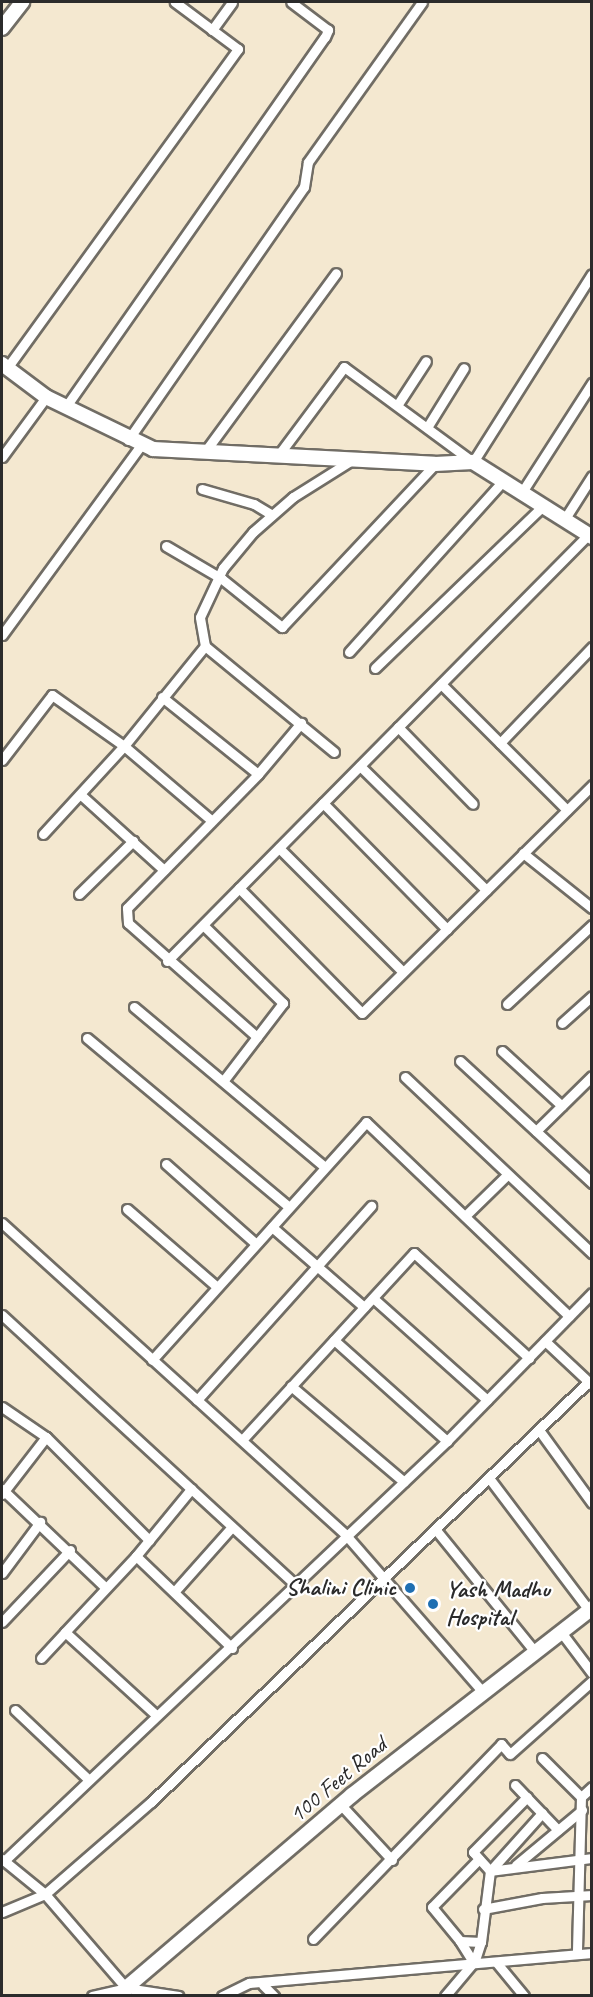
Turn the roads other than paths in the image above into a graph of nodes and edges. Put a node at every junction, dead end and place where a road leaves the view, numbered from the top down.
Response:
1 (22, 2) edge
2 (175, 2) edge
3 (232, 2) edge
4 (291, 2) edge
5 (422, 2) edge
6 (2, 28) edge
7 (212, 30) junction
8 (336, 273) dead end
9 (591, 274) edge
10 (426, 361) dead end
11 (4, 366) edge
12 (464, 368) dead end
13 (591, 383) edge
14 (46, 397) junction
15 (398, 404) junction
16 (67, 405) junction
17 (428, 426) junction
18 (134, 443) junction
19 (204, 453) junction
20 (2, 457) edge
21 (277, 457) junction
22 (352, 460) junction
23 (473, 462) junction
24 (435, 464) junction
25 (591, 476) edge
26 (504, 480) junction
27 (202, 489) dead end
28 (522, 492) junction
29 (543, 506) junction
30 (272, 515) junction
31 (564, 519) junction
32 (590, 536) edge
33 (166, 546) dead end
34 (222, 579) junction
35 (2, 635) edge
36 (205, 646) junction
37 (591, 646) edge
38 (349, 652) dead end
39 (375, 668) dead end
40 (441, 684) junction
41 (162, 697) junction
42 (301, 723) junction
43 (398, 727) junction
44 (500, 743) junction
45 (124, 746) junction
46 (334, 752) dead end
47 (2, 760) edge
48 (360, 766) junction
49 (258, 774) junction
50 (591, 785) edge
51 (81, 795) junction
52 (323, 803) junction
53 (473, 804) dead end
54 (567, 810) junction
55 (211, 820) junction
56 (43, 834) dead end
57 (133, 842) junction
58 (279, 848) junction
59 (523, 853) junction
60 (164, 870) junction
61 (239, 888) junction
62 (486, 890) junction
63 (79, 894) dead end
64 (591, 908) edge
65 (203, 924) junction
66 (591, 924) edge
67 (447, 929) junction
68 (167, 961) junction
69 (403, 972) junction
70 (591, 996) edge
71 (507, 1004) dead end
72 (134, 1007) dead end
73 (562, 1023) dead end
74 (257, 1037) junction
75 (87, 1038) dead end
76 (502, 1051) dead end
77 (460, 1061) dead end
78 (591, 1076) edge
79 (405, 1077) dead end
80 (225, 1080) junction
81 (562, 1106) junction
82 (536, 1131) junction
83 (166, 1164) dead end
84 (326, 1167) junction
85 (507, 1175) junction
86 (590, 1180) edge
87 (371, 1206) dead end
88 (289, 1207) junction
89 (127, 1209) dead end
90 (465, 1216) junction
91 (3, 1227) edge
92 (272, 1227) junction
93 (256, 1244) junction
94 (591, 1253) edge
95 (317, 1266) junction
96 (217, 1287) junction
97 (373, 1298) junction
98 (590, 1298) edge
99 (364, 1307) junction
100 (2, 1315) edge
101 (569, 1316) junction
102 (334, 1340) junction
103 (545, 1341) junction
104 (529, 1358) junction
105 (152, 1360) junction
106 (590, 1384) edge
107 (291, 1386) junction
108 (197, 1400) junction
109 (487, 1400) junction
110 (2, 1407) edge
111 (539, 1430) junction
112 (46, 1437) junction
113 (242, 1440) junction
114 (447, 1441) junction
115 (489, 1478) junction
116 (404, 1482) junction
117 (190, 1489) junction
118 (2, 1492) edge
119 (591, 1503) edge
120 (40, 1522) junction
121 (232, 1527) junction
122 (436, 1530) junction
123 (345, 1534) junction
124 (149, 1540) junction
125 (70, 1550) junction
126 (136, 1556) junction
127 (2, 1573) edge
128 (386, 1579) junction
129 (293, 1583) junction
130 (105, 1587) junction
131 (174, 1592) junction
132 (590, 1609) edge
133 (2, 1622) edge
134 (65, 1632) junction
135 (561, 1632) junction
136 (232, 1648) junction
137 (535, 1652) junction
138 (41, 1658) dead end
139 (591, 1673) edge
140 (591, 1681) edge
141 (483, 1692) junction
142 (15, 1710) dead end
143 (156, 1715) junction
144 (542, 1758) dead end
145 (88, 1779) junction
146 (515, 1785) dead end
147 (591, 1787) edge
148 (585, 1796) edge
149 (527, 1797) junction
150 (341, 1805) junction
151 (542, 1813) junction
152 (585, 1815) edge
153 (558, 1830) junction
154 (480, 1859) junction
155 (587, 1859) edge
156 (3, 1860) edge
157 (392, 1860) junction
158 (514, 1866) junction
159 (490, 1871) junction
160 (45, 1894) junction
161 (580, 1895) junction
162 (591, 1895) edge
163 (483, 1909) junction
164 (2, 1912) edge
165 (313, 1939) dead end
166 (460, 1941) junction
167 (481, 1942) junction
168 (591, 1953) edge
169 (577, 1954) junction
170 (496, 1962) junction
171 (473, 1964) junction
172 (263, 1985) junction
173 (124, 1992) edge
174 (519, 1994) edge
175 (92, 1995) edge
176 (178, 1995) edge
177 (222, 1995) edge
178 (274, 1995) edge
179 (445, 1995) edge

1 - 6 main road
2 - 7 street
3 - 7 street
4 - 16 street
5 - 18 street
7 - 11 street
8 - 19 street
9 - 23 street
10 - 15 street
11 - 14 main road
12 - 17 street
13 - 28 street
14 - 16 main road
14 - 20 street
15 - 17 street
15 - 21 street
16 - 18 main road
17 - 23 street
18 - 19 main road
18 - 35 street
19 - 21 main road
21 - 22 main road
22 - 24 main road
22 - 30 street
23 - 24 main road
23 - 26 main road
24 - 34 street
25 - 31 street
26 - 28 main road
26 - 38 street
27 - 30 street
28 - 29 main road
29 - 31 main road
29 - 39 street
30 - 34 street
31 - 32 main road
32 - 40 street
33 - 34 street
34 - 36 street
36 - 41 street
36 - 42 street
37 - 44 street
40 - 43 street
40 - 44 street
41 - 45 street
41 - 49 street
42 - 46 street
42 - 49 street
43 - 48 street
43 - 53 street
44 - 54 street
45 - 47 street
45 - 51 street
45 - 55 street
48 - 52 street
48 - 62 street
49 - 55 street
50 - 54 street
51 - 56 street
51 - 57 street
52 - 58 street
52 - 67 street
54 - 59 street
55 - 60 street
57 - 60 street
57 - 63 street
58 - 61 street
58 - 69 street
59 - 62 street
59 - 64 street
60 - 68 street
61 - 65 street
61 - 69 street
62 - 67 street
65 - 68 street
65 - 74 street
66 - 71 street
67 - 69 street
68 - 74 street
70 - 73 street
72 - 80 street
74 - 80 street
75 - 88 street
76 - 81 street
77 - 82 street
78 - 81 street
79 - 85 street
80 - 84 street
81 - 82 street
82 - 86 street
83 - 93 street
84 - 88 street
84 - 90 street
85 - 90 street
85 - 94 street
87 - 95 street
88 - 92 street
89 - 96 street
90 - 101 street
91 - 105 street
92 - 93 street
92 - 95 street
93 - 96 street
95 - 99 street
95 - 108 street
96 - 105 street
97 - 99 street
97 - 104 street
97 - 109 street
98 - 101 street
99 - 102 street
100 - 117 street
101 - 103 street
102 - 107 street
102 - 114 street
103 - 104 street
103 - 106 street
104 - 109 street
105 - 108 street
106 - 111 street
107 - 113 street
107 - 116 street
108 - 113 street
109 - 114 street
110 - 112 street
111 - 115 street
111 - 119 street
112 - 118 street
112 - 124 street
113 - 123 street
114 - 116 street
115 - 122 street
115 - 132 street
116 - 123 street
117 - 121 street
117 - 124 street
118 - 120 street
120 - 125 street
120 - 127 street
121 - 129 street
121 - 131 street
122 - 128 street
122 - 137 street
123 - 128 street
123 - 129 street
124 - 126 street
125 - 130 street
125 - 133 street
126 - 130 street
126 - 131 street
128 - 141 street
128 - 160 street
129 - 136 street
130 - 134 street
131 - 136 street
132 - 135 main road, 100 Feet Road
134 - 138 street
134 - 143 street
135 - 137 main road, 100 Feet Road
135 - 139 street
136 - 143 street
137 - 141 main road, 100 Feet Road
140 - 157 street
141 - 150 main road, 100 Feet Road
142 - 145 street
143 - 145 street
144 - 148 street
145 - 156 street
146 - 149 street
147 - 148 street
148 - 152 street
149 - 151 street
149 - 154 street
150 - 157 street
150 - 173 main road, 100 Feet Road
151 - 153 street
151 - 159 street
152 - 153 street
152 - 155 street
153 - 158 street
154 - 159 street
154 - 166 street
155 - 158 street
155 - 161 street
156 - 160 street
157 - 165 street
158 - 159 street
159 - 163 street
160 - 164 street
160 - 173 street
161 - 162 street
161 - 163 street
161 - 169 street
163 - 167 street
166 - 167 street
166 - 171 street
167 - 171 street
168 - 169 street
169 - 170 street
170 - 171 street
170 - 174 street
171 - 172 street
171 - 179 street
172 - 177 street
172 - 178 street
173 - 175 street
173 - 176 street

